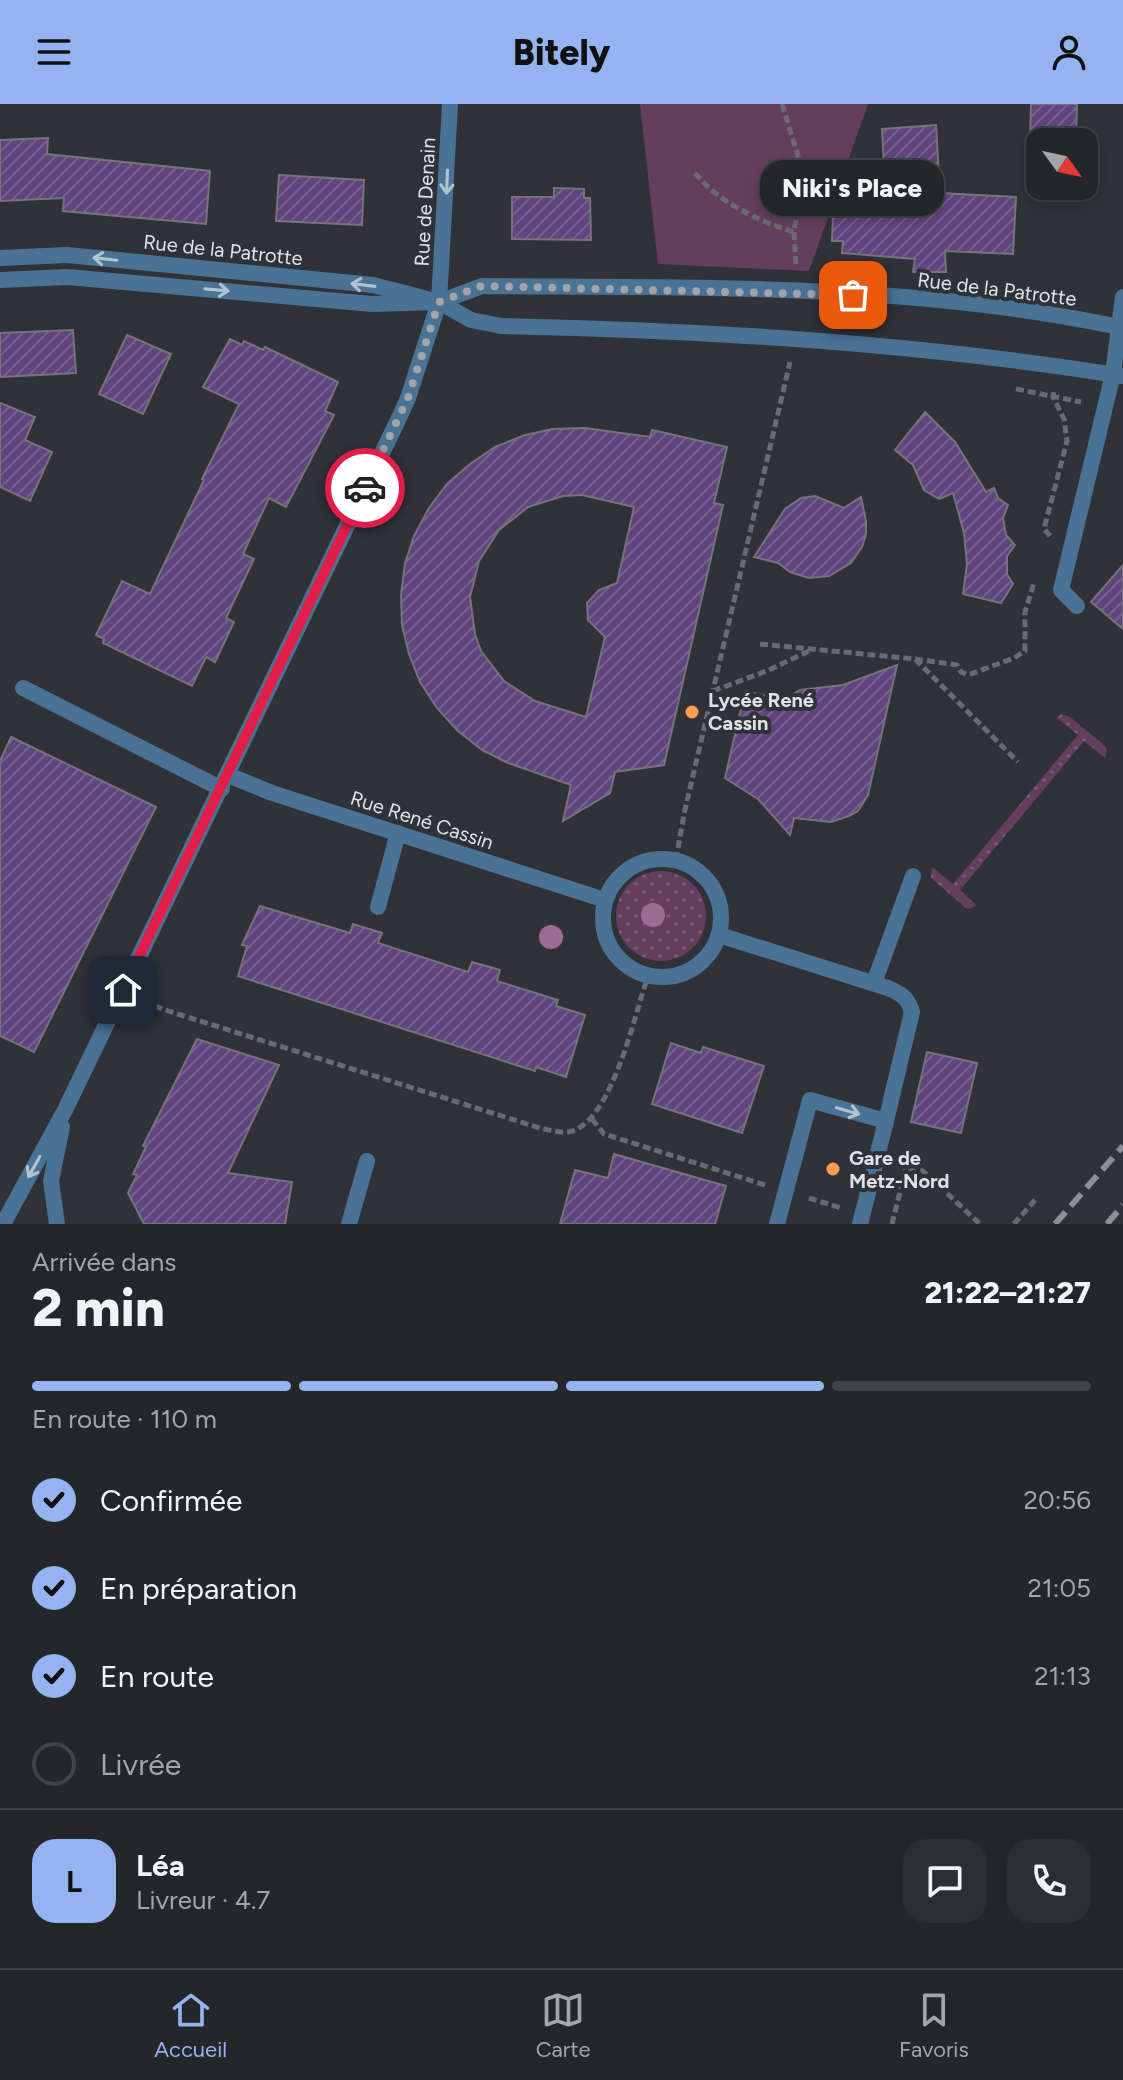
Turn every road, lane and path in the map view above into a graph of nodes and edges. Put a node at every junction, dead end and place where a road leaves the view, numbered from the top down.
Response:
1 (450, 104) edge
2 (782, 104) edge
3 (695, 173) dead end
4 (794, 232) junction
5 (0, 258) edge
6 (0, 280) edge
7 (798, 292) junction
8 (1123, 297) edge
9 (439, 302) junction
10 (1121, 327) edge
11 (793, 337) junction
12 (1057, 365) junction
13 (1118, 375) edge
14 (1048, 545) dead end
15 (1037, 576) dead end
16 (1077, 606) dead end
17 (760, 644) dead end
18 (814, 649) junction
19 (915, 659) junction
20 (23, 688) dead end
21 (713, 691) junction
22 (1018, 762) dead end
23 (225, 782) junction
24 (398, 833) junction
25 (676, 860) junction
26 (913, 876) dead end
27 (605, 900) junction
28 (378, 907) dead end
29 (719, 935) junction
30 (648, 976) junction
31 (874, 983) junction
32 (123, 990) junction
33 (65, 1110) junction
34 (592, 1119) junction
35 (886, 1121) junction
36 (367, 1161) dead end
37 (785, 1191) junction
38 (1036, 1199) dead end
39 (862, 1219) edge
40 (3, 1224) edge
41 (57, 1224) edge
42 (349, 1224) edge
43 (777, 1224) edge
44 (892, 1224) edge
45 (980, 1224) edge
46 (1014, 1224) edge

1 -> 9 street, Rue de Denain
2 - 4 path
3 - 4 path
4 - 7 path
9 -> 5 street, Rue de la Patrotte
6 -> 9 street, Rue de la Patrotte
7 - 9 street, Rue de la Patrotte
7 - 10 street, Rue de la Patrotte
8 - 10 street
9 - 11 street, Rue de la Patrotte
9 - 23 street
10 - 13 street
11 - 12 street, Rue de la Patrotte
11 - 21 path
12 - 13 street, Rue de la Patrotte
12 - 14 path
13 - 16 street
15 - 19 path
17 - 18 path
18 - 19 path
18 - 21 path
19 - 22 path
20 - 23 street, Rue René Cassin
21 - 25 path
23 - 24 street, Rue René Cassin
23 - 32 street
24 - 27 street, Rue René Cassin
24 - 28 street
25 - 27 street
25 - 29 street
26 - 31 street
27 - 30 street
29 - 30 street
29 - 31 street
30 - 34 path
31 - 35 street
32 - 33 street
32 - 34 path
33 -> 40 street
33 - 41 street
34 - 37 path
37 -> 35 street
35 - 39 street
36 - 42 street
37 - 39 path
37 - 43 street
38 - 46 path
39 - 44 path
44 - 45 path

